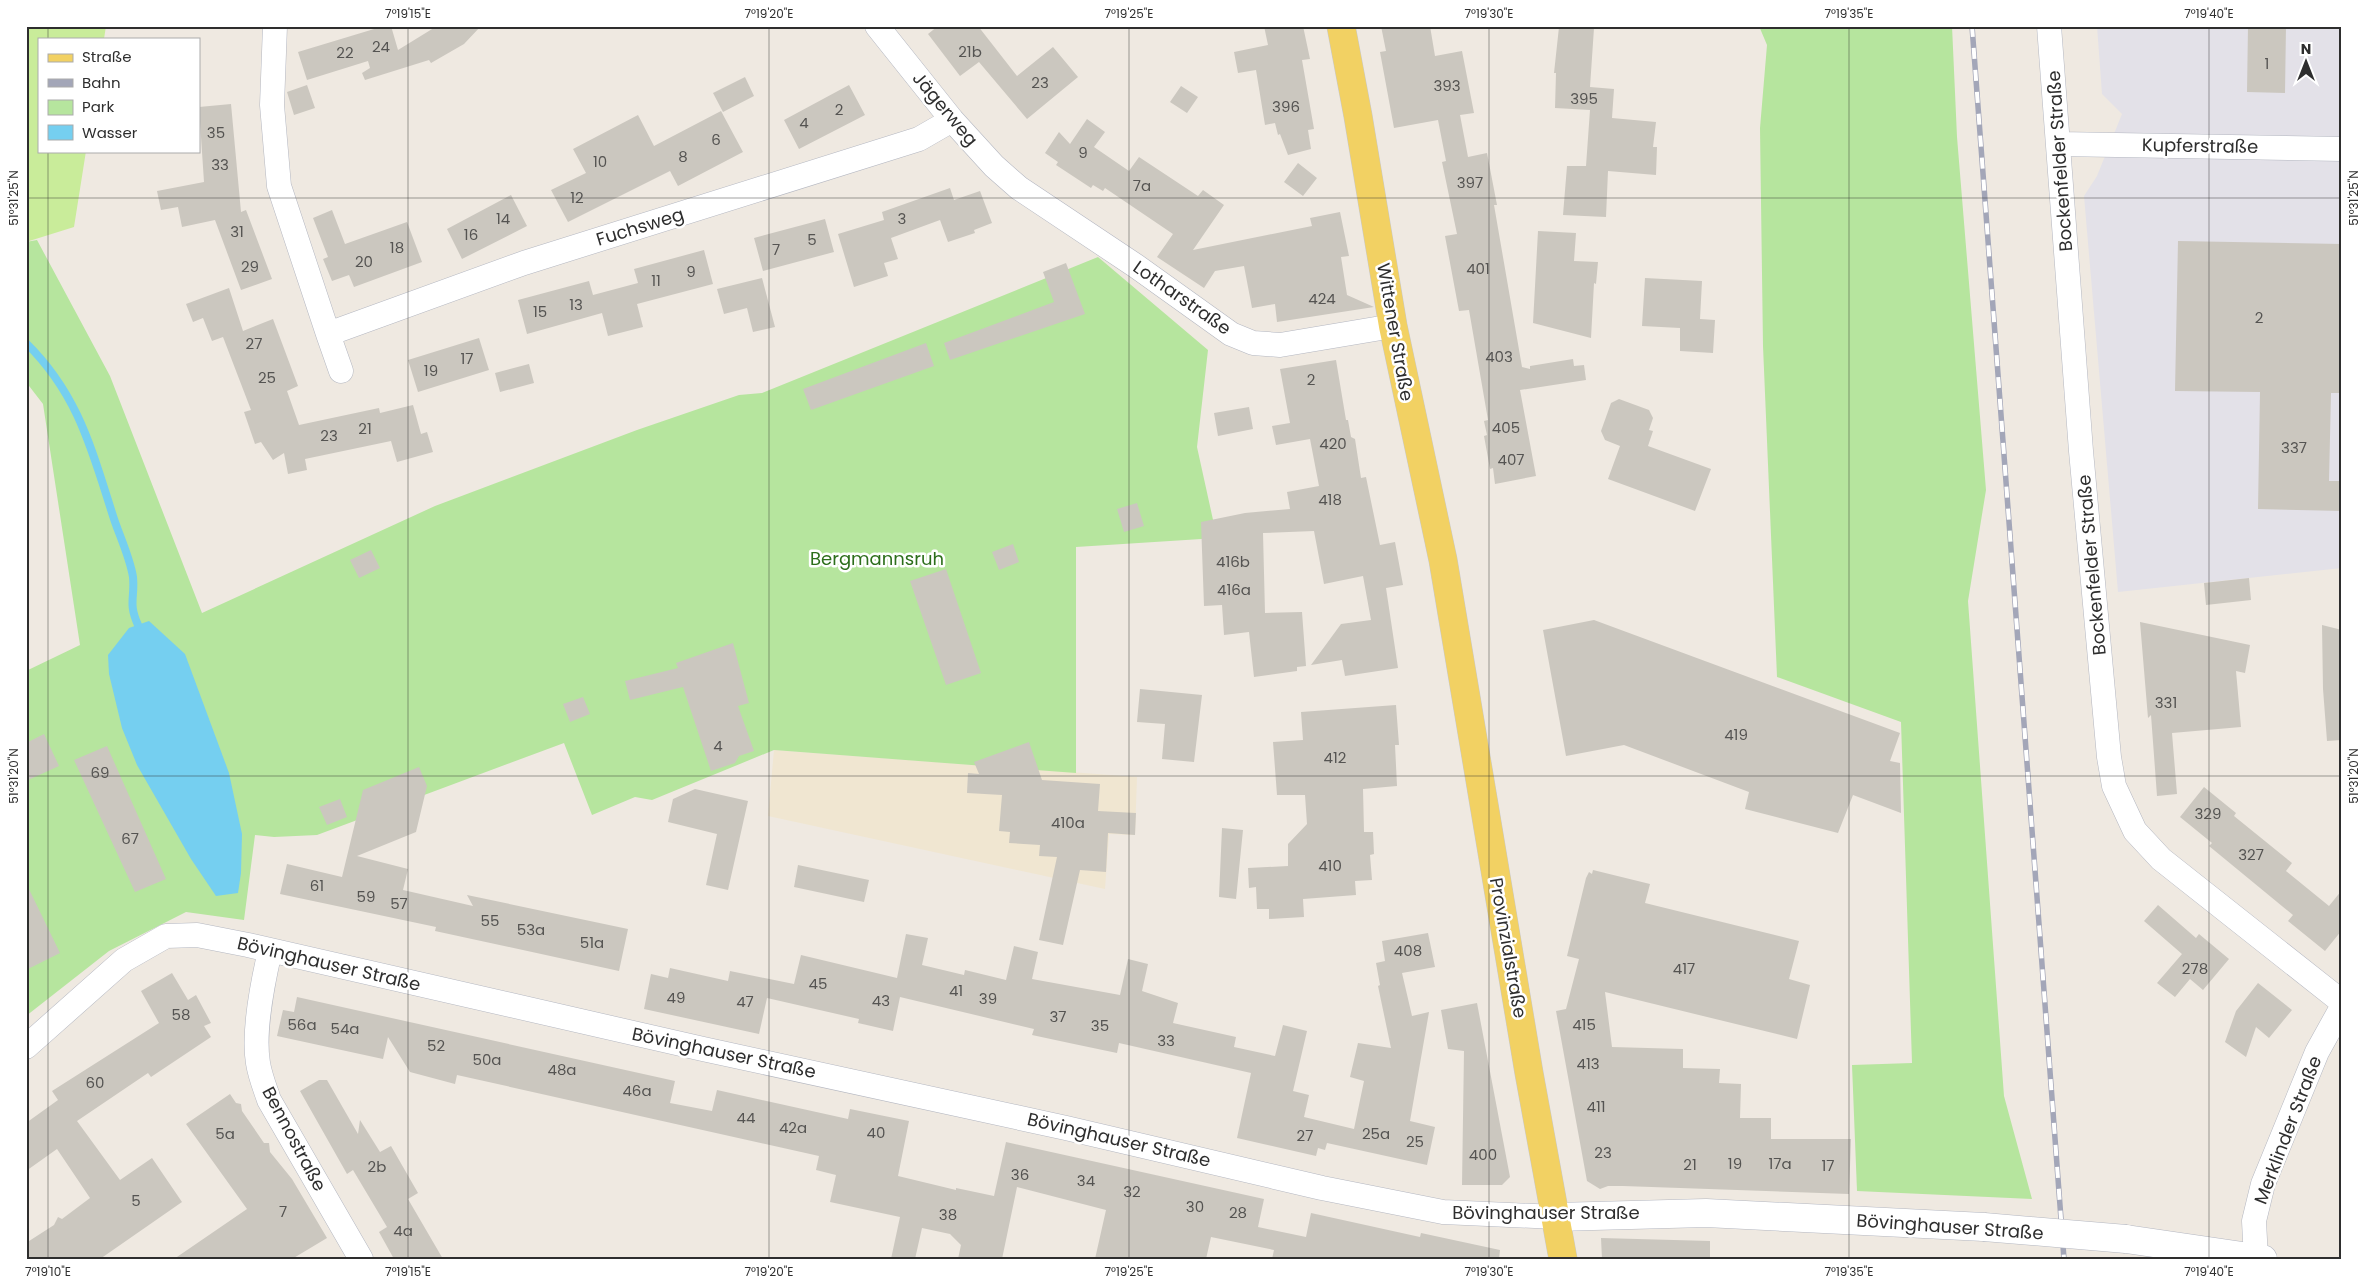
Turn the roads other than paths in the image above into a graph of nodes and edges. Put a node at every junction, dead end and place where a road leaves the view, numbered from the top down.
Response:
1 (275, 26) edge
2 (877, 26) edge
3 (1341, 26) edge
4 (2049, 26) edge
5 (952, 120) junction
6 (2059, 144) junction
7 (2342, 149) edge
8 (1019, 188) joint
9 (1393, 326) junction
10 (328, 334) junction
11 (341, 371) dead end
12 (1455, 636) joint
13 (270, 951) junction
14 (2342, 1002) edge
15 (2342, 1007) edge
16 (26, 1046) edge
17 (1556, 1217) junction
18 (2258, 1258) edge
19 (362, 1259) edge
20 (1563, 1259) edge

1 - 10 street
2 - 5 street, Jägerweg
3 - 9 main road, Wittener Straße
4 - 6 street, Bockenfelder Straße
5 - 8 street, Jägerweg
5 - 10 street, Fuchsweg
6 - 7 street, Kupferstraße
6 - 14 street, Bockenfelder Straße
8 - 9 street, Lotharstraße
9 - 12 main road, Wittener Straße
10 - 11 street
12 - 17 main road, Provinzialstraße
13 - 16 street, Bövinghauser Straße
13 - 17 street, Bövinghauser Straße
13 - 19 street, Bennostraße
15 - 18 street, Merklinder Straße
17 - 18 main road, Bövinghauser Straße, bridge
17 - 20 main road, Provinzialstraße

